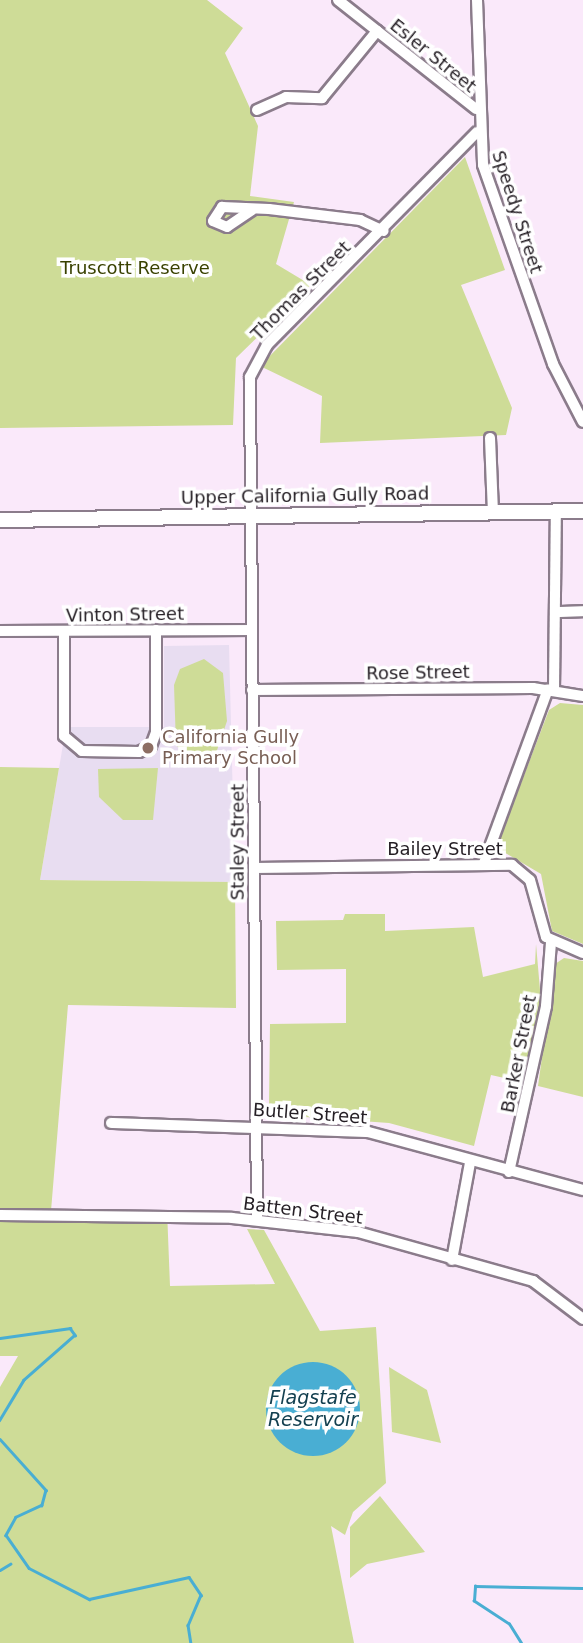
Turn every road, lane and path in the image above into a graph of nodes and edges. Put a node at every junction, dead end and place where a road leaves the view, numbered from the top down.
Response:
1 (338, 0) edge
2 (477, 0) edge
3 (377, 31) junction
4 (476, 109) junction
5 (257, 110) dead end
6 (477, 132) junction
7 (252, 210) dead end
8 (384, 231) junction
9 (583, 422) edge
10 (490, 438) dead end
11 (556, 512) junction
12 (583, 512) edge
13 (493, 513) junction
14 (248, 516) junction
15 (0, 518) edge
16 (583, 611) edge
17 (558, 612) junction
18 (156, 630) junction
19 (251, 630) junction
20 (0, 631) edge
21 (64, 632) junction
22 (551, 689) junction
23 (252, 691) junction
24 (583, 696) edge
25 (484, 863) junction
26 (255, 868) junction
27 (551, 942) junction
28 (583, 953) edge
29 (111, 1123) dead end
30 (257, 1125) junction
31 (470, 1164) junction
32 (509, 1172) junction
33 (583, 1190) edge
34 (0, 1216) edge
35 (257, 1219) junction
36 (452, 1260) junction
37 (583, 1319) edge

1 - 3 street, Esler Street
2 - 4 street, Speedy Street
3 - 4 street, Esler Street
3 - 5 street
4 - 6 street, Speedy Street
6 - 8 street, Thomas Street
6 - 9 street, Speedy Street
7 - 8 street
8 - 14 street, Thomas Street
10 - 13 street
11 - 12 street, Upper California Gully Road
11 - 13 street, Upper California Gully Road
11 - 17 street
13 - 14 street, Upper California Gully Road
14 - 15 street, Upper California Gully Road
14 - 19 street, Staley Street
16 - 17 street
17 - 22 street
18 - 19 street, Vinton Street
18 - 21 street, Vinton Street
18 - 21 street
19 - 23 street, Staley Street
20 - 21 street, Vinton Street
22 - 23 street, Rose Street
22 - 24 street, Rose Street
22 - 25 street
23 - 26 street, Staley Street
25 - 26 street, Bailey Street
25 - 27 street, Bailey Street
26 - 30 street, Staley Street
27 - 28 street
27 - 32 street, Barker Street
29 - 30 street, Butler Street
30 - 31 street, Butler Street
30 - 35 street, Staley Street
31 - 32 street, Butler Street
31 - 36 street
32 - 33 street, Butler Street
34 - 35 street, Batten Street
35 - 36 street, Batten Street
36 - 37 street, Batten Street

